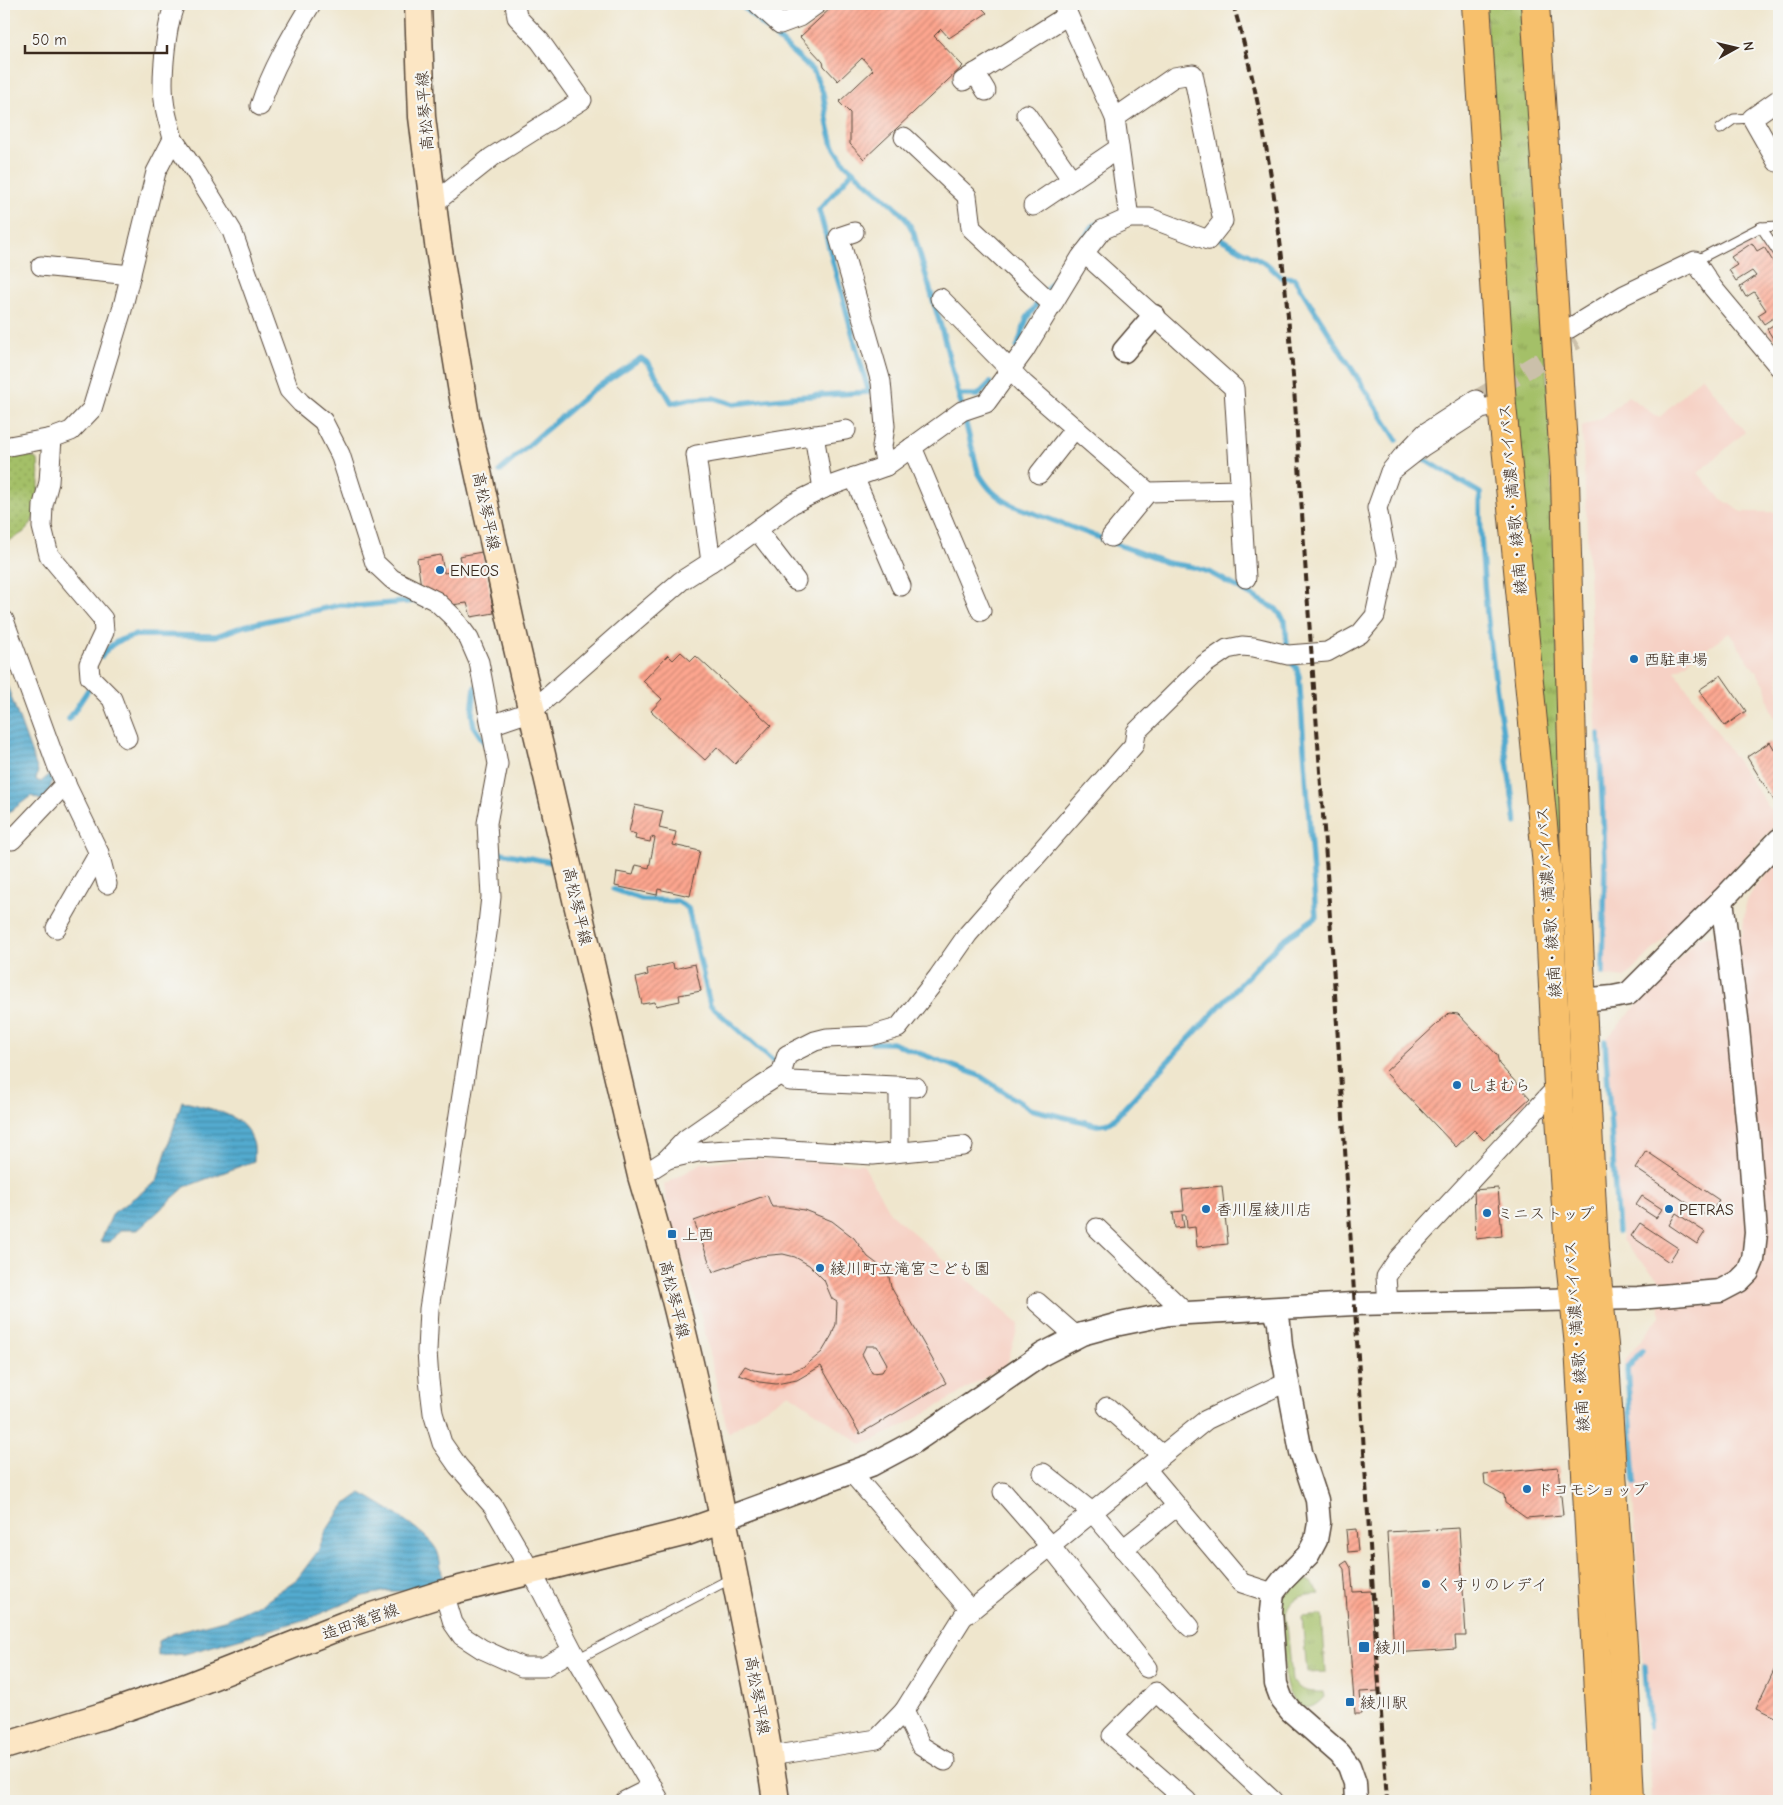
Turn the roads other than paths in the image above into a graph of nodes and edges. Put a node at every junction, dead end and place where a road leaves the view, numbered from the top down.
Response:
1 (175, 4) edge
2 (311, 4) edge
3 (418, 4) edge
4 (515, 4) edge
5 (758, 4) edge
6 (817, 4) edge
7 (1476, 4) edge
8 (1535, 4) edge
9 (1065, 9) edge
10 (986, 91) dead end
11 (1779, 99) edge
12 (260, 106) dead end
13 (1026, 114) dead end
14 (1115, 118) junction
15 (1752, 118) junction
16 (1720, 129) dead end
17 (904, 137) dead end
18 (173, 139) junction
19 (1119, 148) junction
20 (1777, 162) dead end
21 (1072, 180) junction
22 (433, 204) junction
23 (1033, 206) dead end
24 (1129, 214) junction
25 (1779, 226) edge
26 (1762, 228) junction
27 (854, 232) dead end
28 (1084, 253) junction
29 (1779, 254) edge
30 (1695, 261) junction
31 (41, 266) dead end
32 (131, 274) junction
33 (940, 298) dead end
34 (1046, 299) junction
35 (1154, 316) junction
36 (1566, 336) junction
37 (1124, 351) dead end
38 (1007, 366) junction
39 (1779, 367) edge
40 (1476, 400) tunnel mouth
41 (1502, 404) junction
42 (1075, 428) junction
43 (846, 430) dead end
44 (814, 435) junction
45 (52, 438) junction
46 (4, 447) edge
47 (912, 447) junction
48 (886, 466) junction
49 (1390, 472) junction
50 (1039, 474) dead end
51 (854, 477) junction
52 (823, 489) junction
53 (1241, 490) junction
54 (1148, 492) junction
55 (757, 530) junction
56 (1111, 537) dead end
57 (711, 562) junction
58 (1246, 578) dead end
59 (796, 581) dead end
60 (901, 586) dead end
61 (980, 611) dead end
62 (4, 620) edge
63 (532, 711) junction
64 (491, 725) junction
65 (127, 738) dead end
66 (66, 783) junction
67 (12, 840) dead end
68 (1779, 840) edge
69 (99, 853) junction
70 (107, 884) dead end
71 (1722, 900) junction
72 (56, 928) dead end
73 (1581, 1000) junction
74 (781, 1074) junction
75 (1558, 1086) junction
76 (963, 1146) dead end
77 (899, 1152) junction
78 (666, 1160) junction
79 (641, 1176) junction
80 (1098, 1228) dead end
81 (1587, 1300) junction
82 (1037, 1302) dead end
83 (1388, 1304) junction
84 (1274, 1309) junction
85 (1186, 1313) junction
86 (1077, 1337) junction
87 (1288, 1381) junction
88 (1107, 1407) dead end
89 (1162, 1455) junction
90 (1146, 1469) junction
91 (851, 1472) junction
92 (1043, 1472) dead end
93 (1003, 1492) dead end
94 (1177, 1506) junction
95 (1093, 1512) junction
96 (724, 1520) junction
97 (1051, 1547) junction
98 (1124, 1549) junction
99 (530, 1571) junction
100 (735, 1576) junction
101 (444, 1593) junction
102 (1273, 1593) junction
103 (971, 1611) junction
104 (1190, 1627) dead end
105 (575, 1655) junction
106 (1147, 1668) dead end
107 (904, 1711) junction
108 (4, 1746) edge
109 (770, 1756) junction
110 (945, 1761) dead end
111 (657, 1794) edge
112 (625, 1801) edge
113 (776, 1801) edge
114 (1187, 1801) edge
115 (1273, 1801) edge
116 (1356, 1801) edge
117 (1604, 1801) edge
118 (1630, 1801) edge

1 - 18 street
2 - 12 street
3 - 22 main road, 高松琴平線
4 - 22 street
5 - 6 street
7 - 41 highway, 綾南・綾歌・満濃バイパス
8 - 36 highway, 綾南・綾歌・満濃バイパス
9 - 10 street
9 - 14 street
11 - 15 street
13 - 21 street
14 - 19 street
14 - 24 street
15 - 16 lane
15 - 20 street
17 - 34 street
18 - 32 street
18 - 64 street
19 - 21 street
19 - 24 street
21 - 23 street
22 - 63 main road, 高松琴平線
24 - 28 street
25 - 26 lane
26 - 29 lane
26 - 30 lane
27 - 48 street
28 - 34 street
28 - 35 street
30 - 36 street
30 - 39 street
31 - 32 street
32 - 45 street
33 - 38 street
34 - 38 street
35 - 37 street
35 - 53 street
36 - 73 highway, 綾南・綾歌・満濃バイパス
38 - 42 street
38 - 47 street
40 - 49 street
41 - 49 street
41 - 75 highway, 綾南・綾歌・満濃バイパス
42 - 50 street
42 - 54 street
43 - 44 street
44 - 52 street
44 - 57 street
45 - 46 street
45 - 65 street
47 - 48 street
47 - 61 street
48 - 51 street
49 - 74 street
51 - 52 street
51 - 60 street
52 - 55 street
53 - 54 street
53 - 58 street
54 - 56 street
55 - 57 street
55 - 59 street
57 - 63 street
62 - 66 street
63 - 64 street
63 - 79 main road, 高松琴平線
64 - 99 street
66 - 67 street
66 - 69 street
68 - 71 street
69 - 70 street
69 - 72 street
71 - 73 street
71 - 81 street
73 - 81 highway, 綾南・綾歌・満濃バイパス
74 - 77 street
74 - 78 street
75 - 81 highway, 綾南・綾歌・満濃バイパス
75 - 83 street
76 - 77 street
77 - 78 street
78 - 79 street
79 - 96 main road, 高松琴平線
80 - 85 street
81 - 83 street
81 - 117 highway, 綾南・綾歌・満濃バイパス
81 - 118 highway, 綾南・綾歌・満濃バイパス
82 - 86 street
83 - 84 street
84 - 85 street
84 - 87 street
85 - 86 street
86 - 91 street
87 - 89 street
87 - 102 street
88 - 89 street
89 - 90 street
90 - 94 street
90 - 95 street
91 - 96 street
91 - 103 street
92 - 95 street
93 - 97 street
94 - 98 street
94 - 102 street
95 - 97 street
95 - 98 street
96 - 99 main road, 造田滝宮線
96 - 100 main road, 高松琴平線
97 - 103 street
97 - 106 street
98 - 104 street
99 - 101 main road, 造田滝宮線
99 - 105 street
100 - 105 lane
100 - 109 main road, 高松琴平線
101 - 105 street
101 - 108 main road, 造田滝宮線
102 - 116 street
103 - 107 street
105 - 111 street
107 - 109 street
107 - 110 street
109 - 113 main road, 高松琴平線
111 - 112 street
114 - 115 street

